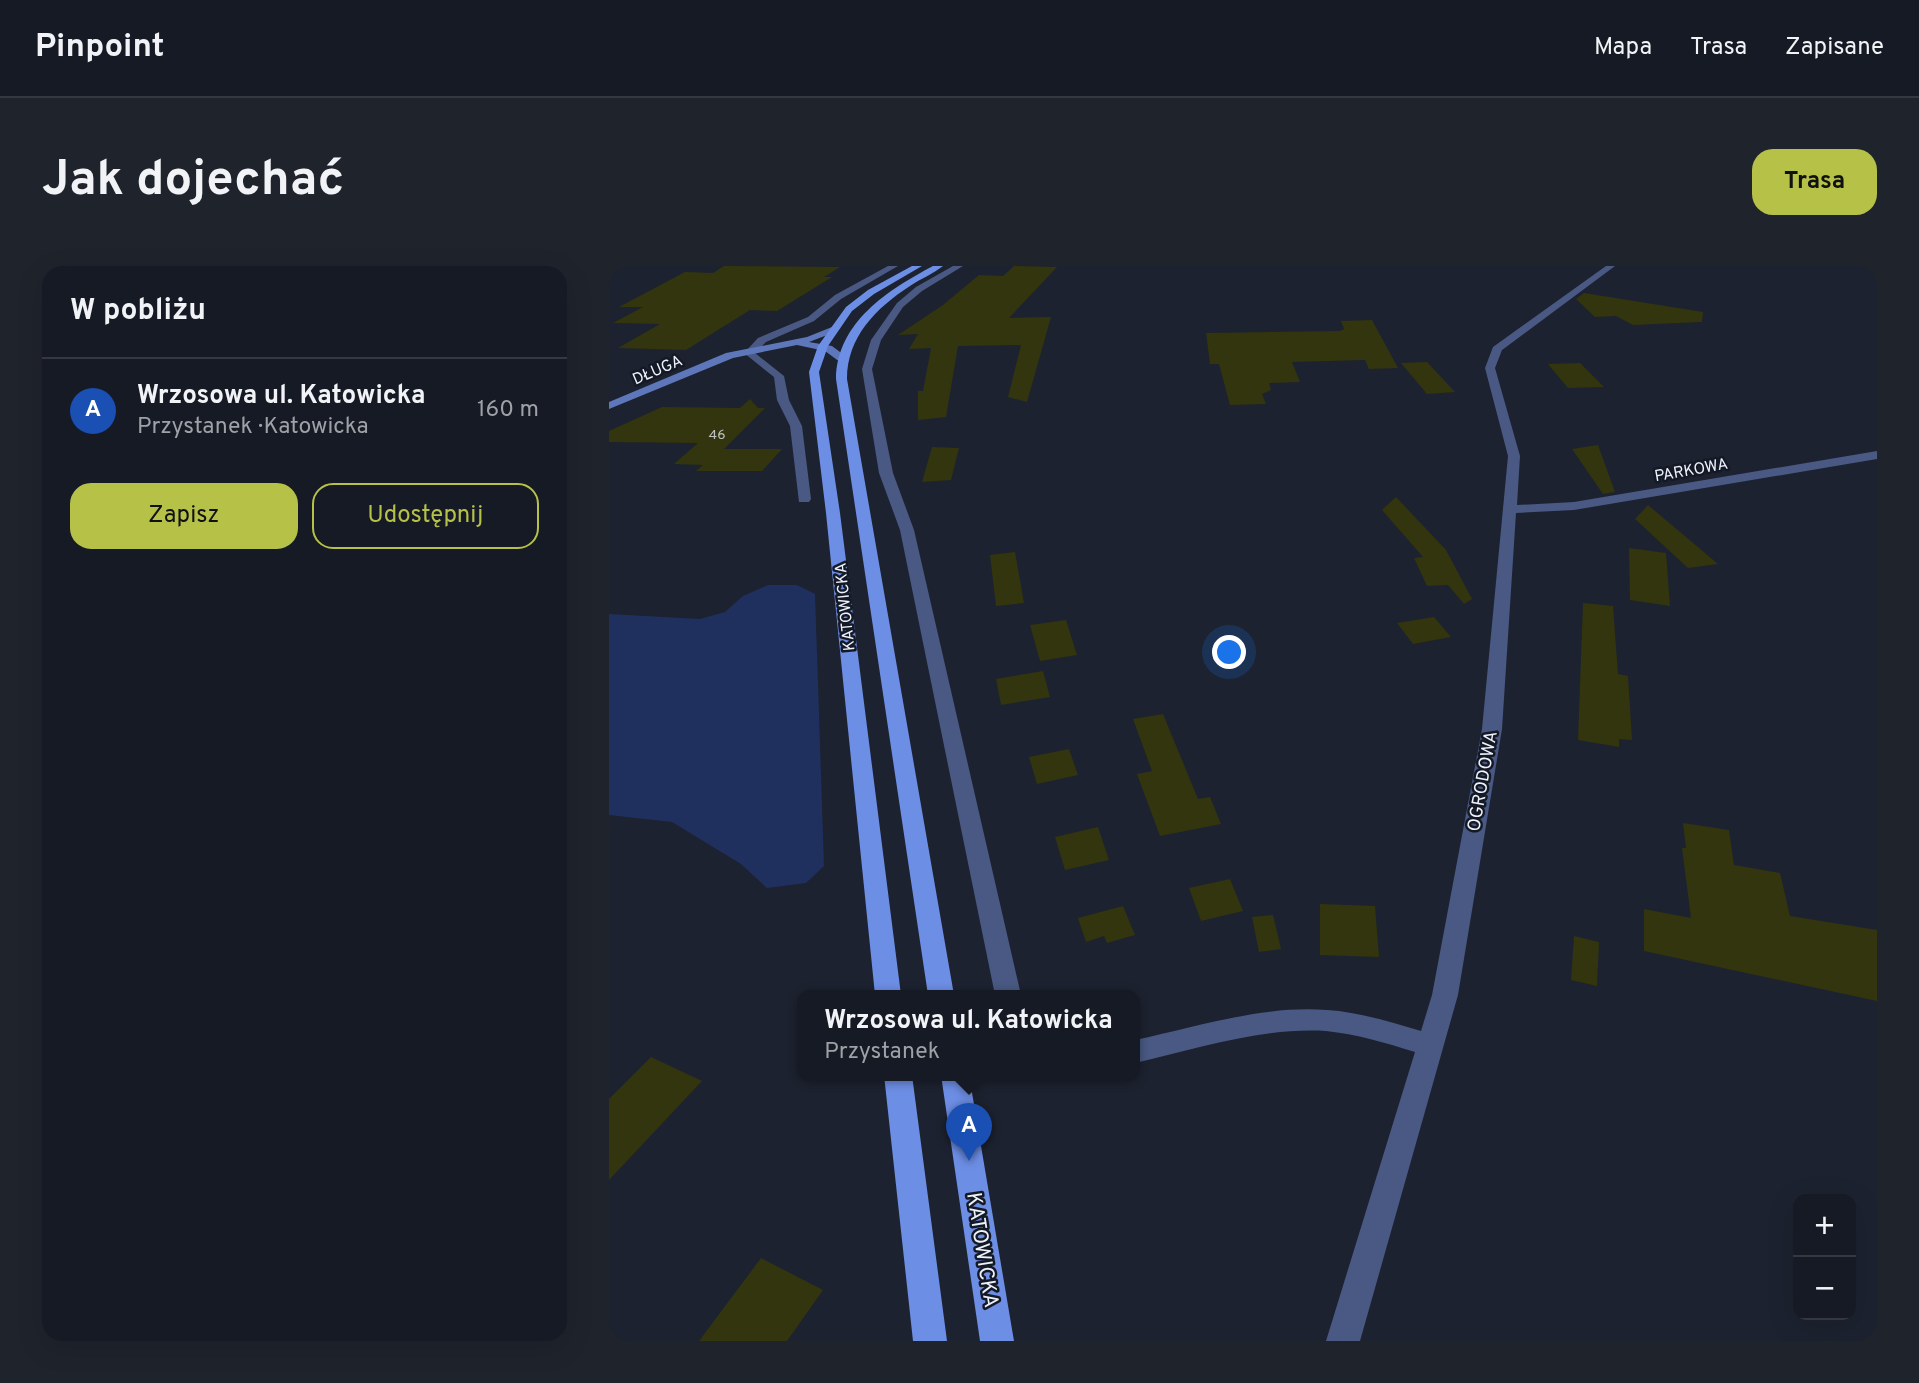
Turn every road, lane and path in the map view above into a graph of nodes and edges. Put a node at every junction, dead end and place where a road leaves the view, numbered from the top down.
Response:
1 (894, 266) edge
2 (918, 266) edge
3 (939, 266) edge
4 (959, 266) edge
5 (1611, 266) edge
6 (832, 330) junction
7 (853, 336) junction
8 (790, 344) junction
9 (750, 351) junction
10 (764, 352) junction
11 (820, 354) junction
12 (844, 360) junction
13 (609, 406) edge
14 (1877, 455) edge
15 (804, 499) dead end
16 (1510, 509) junction
17 (887, 990) edge
18 (940, 990) edge
19 (1007, 990) edge
20 (1430, 1045) junction
21 (1140, 1051) edge
22 (899, 1081) edge
23 (956, 1081) edge
24 (930, 1341) edge
25 (997, 1341) edge
26 (1343, 1341) edge

1 - 9 street
2 - 6 main road, KATOWICKA
3 - 7 main road, KATOWICKA
4 - 19 street
5 - 16 street, OGRODOWA
6 - 8 street, DŁUGA
6 - 11 main road, KATOWICKA
7 - 11 street, DŁUGA
7 - 12 main road, KATOWICKA
8 - 9 street, DŁUGA
8 - 11 street, DŁUGA
9 - 10 street, DŁUGA
9 - 13 street, DŁUGA
9 - 15 street
10 - 11 street, DŁUGA
10 - 11 street
11 - 12 street
11 - 17 main road, KATOWICKA
12 - 18 main road, KATOWICKA
14 - 16 street, PARKOWA
16 - 20 street, OGRODOWA
20 - 21 street
20 - 26 street, OGRODOWA
22 - 24 main road
23 - 25 main road, KATOWICKA

